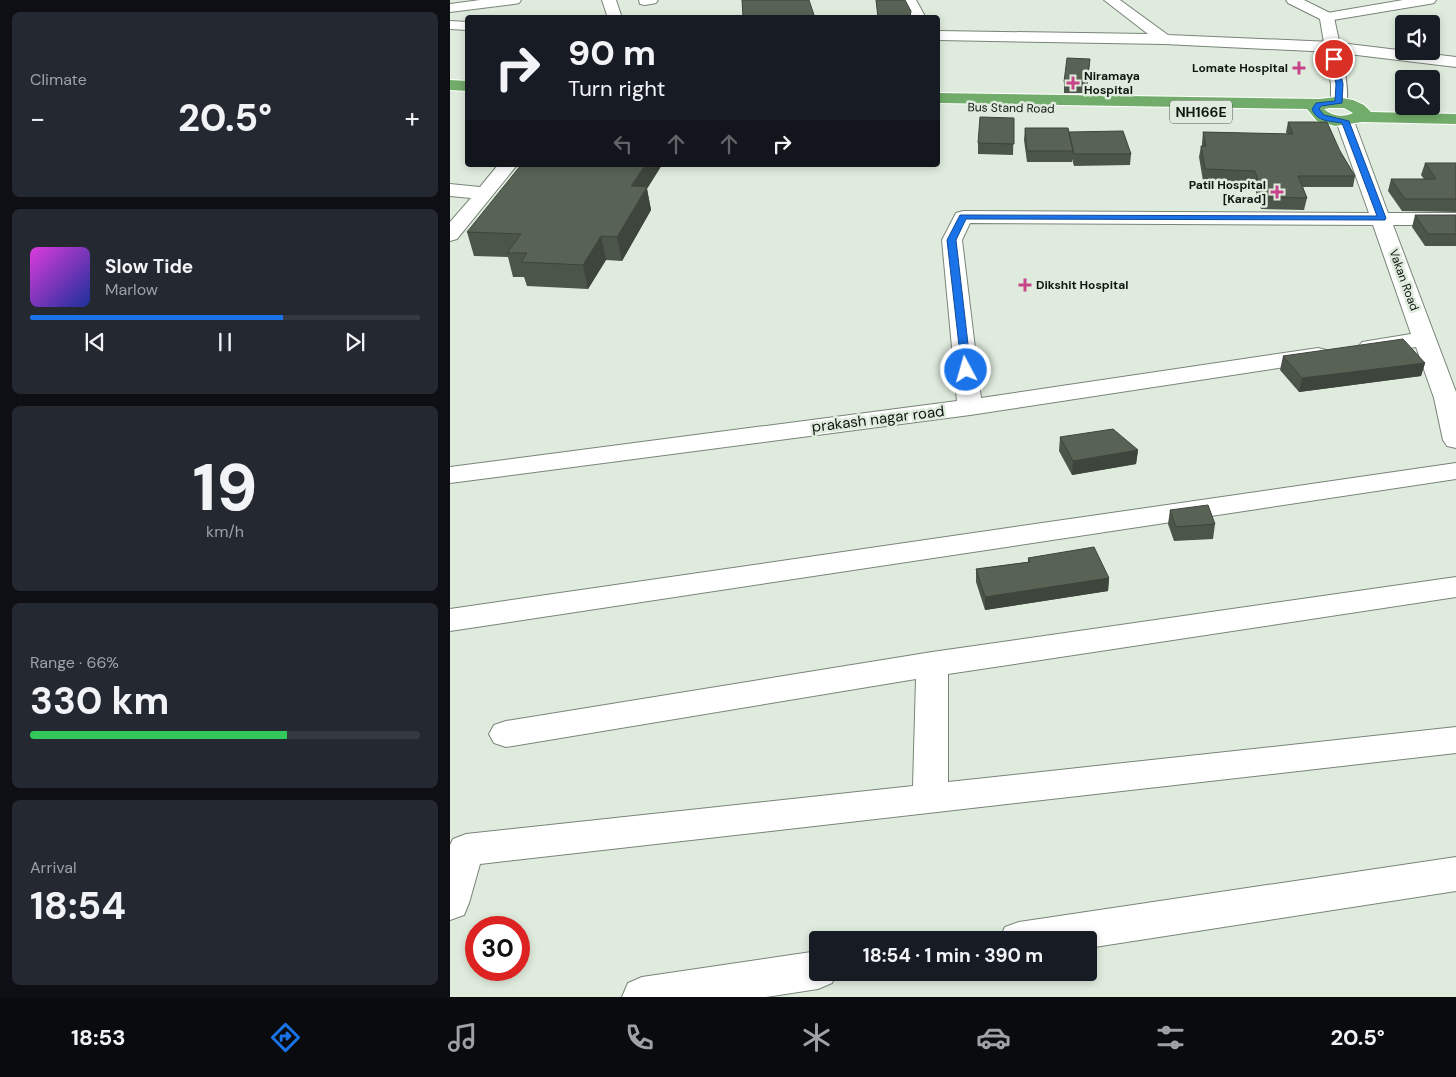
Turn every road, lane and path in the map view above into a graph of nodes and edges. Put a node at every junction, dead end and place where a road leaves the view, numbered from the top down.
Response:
1 (514, 0) edge
2 (609, 0) edge
3 (651, 0) edge
4 (909, 0) edge
5 (1111, 0) edge
6 (1293, 0) edge
7 (1429, 0) edge
8 (645, 1) edge
9 (450, 8) edge
10 (614, 15) edge
11 (917, 15) edge
12 (1327, 17) junction
13 (450, 25) edge
14 (465, 26) edge
15 (940, 36) edge
16 (1164, 40) junction
17 (1332, 47) junction
18 (1456, 62) edge
19 (450, 85) edge
20 (465, 86) edge
21 (450, 94) edge
22 (465, 95) edge
23 (940, 98) edge
24 (940, 106) edge
25 (1318, 110) junction
26 (1456, 112) edge
27 (1351, 113) junction
28 (1456, 119) edge
29 (506, 167) edge
30 (450, 190) edge
31 (486, 193) junction
32 (1382, 218) junction
33 (1456, 219) edge
34 (450, 235) edge
35 (1423, 339) junction
36 (1451, 397) edge
37 (970, 407) junction
38 (1456, 440) edge
39 (1456, 471) edge
40 (450, 475) edge
41 (1456, 587) edge
42 (450, 620) edge
43 (932, 664) junction
44 (506, 734) dead end
45 (1456, 740) edge
46 (930, 798) junction
47 (1456, 874) edge
48 (450, 903) edge
49 (1079, 931) edge
50 (809, 971) edge
51 (642, 997) edge

1 - 9 street
2 - 10 street
3 - 8 street
4 - 11 street
5 - 16 street
6 - 12 street
7 - 12 street
12 - 17 street, Vakan Road
13 - 14 street
15 - 16 street
16 - 17 street
17 - 18 street
17 - 27 street, Vakan Road
19 - 20 highway
21 - 22 highway
23 - 25 highway, NH166E
24 - 25 highway, Bus Stand Road / NH166E
25 - 27 highway, NH166E
26 - 27 highway, NH166E
27 - 28 highway, NH166E
27 - 32 street, Vakan Road
29 - 31 street
30 - 31 street
31 - 34 street
32 - 33 street
32 - 35 street, Vakan Road
32 - 37 street
35 - 36 street, Vakan Road
35 - 37 street, prakash nagar road
36 - 38 street, Vakan Road
37 - 40 street, prakash nagar road
39 - 42 street
41 - 43 street
43 - 44 street
43 - 46 street
45 - 46 street
46 - 48 street
47 - 49 street
50 - 51 street

